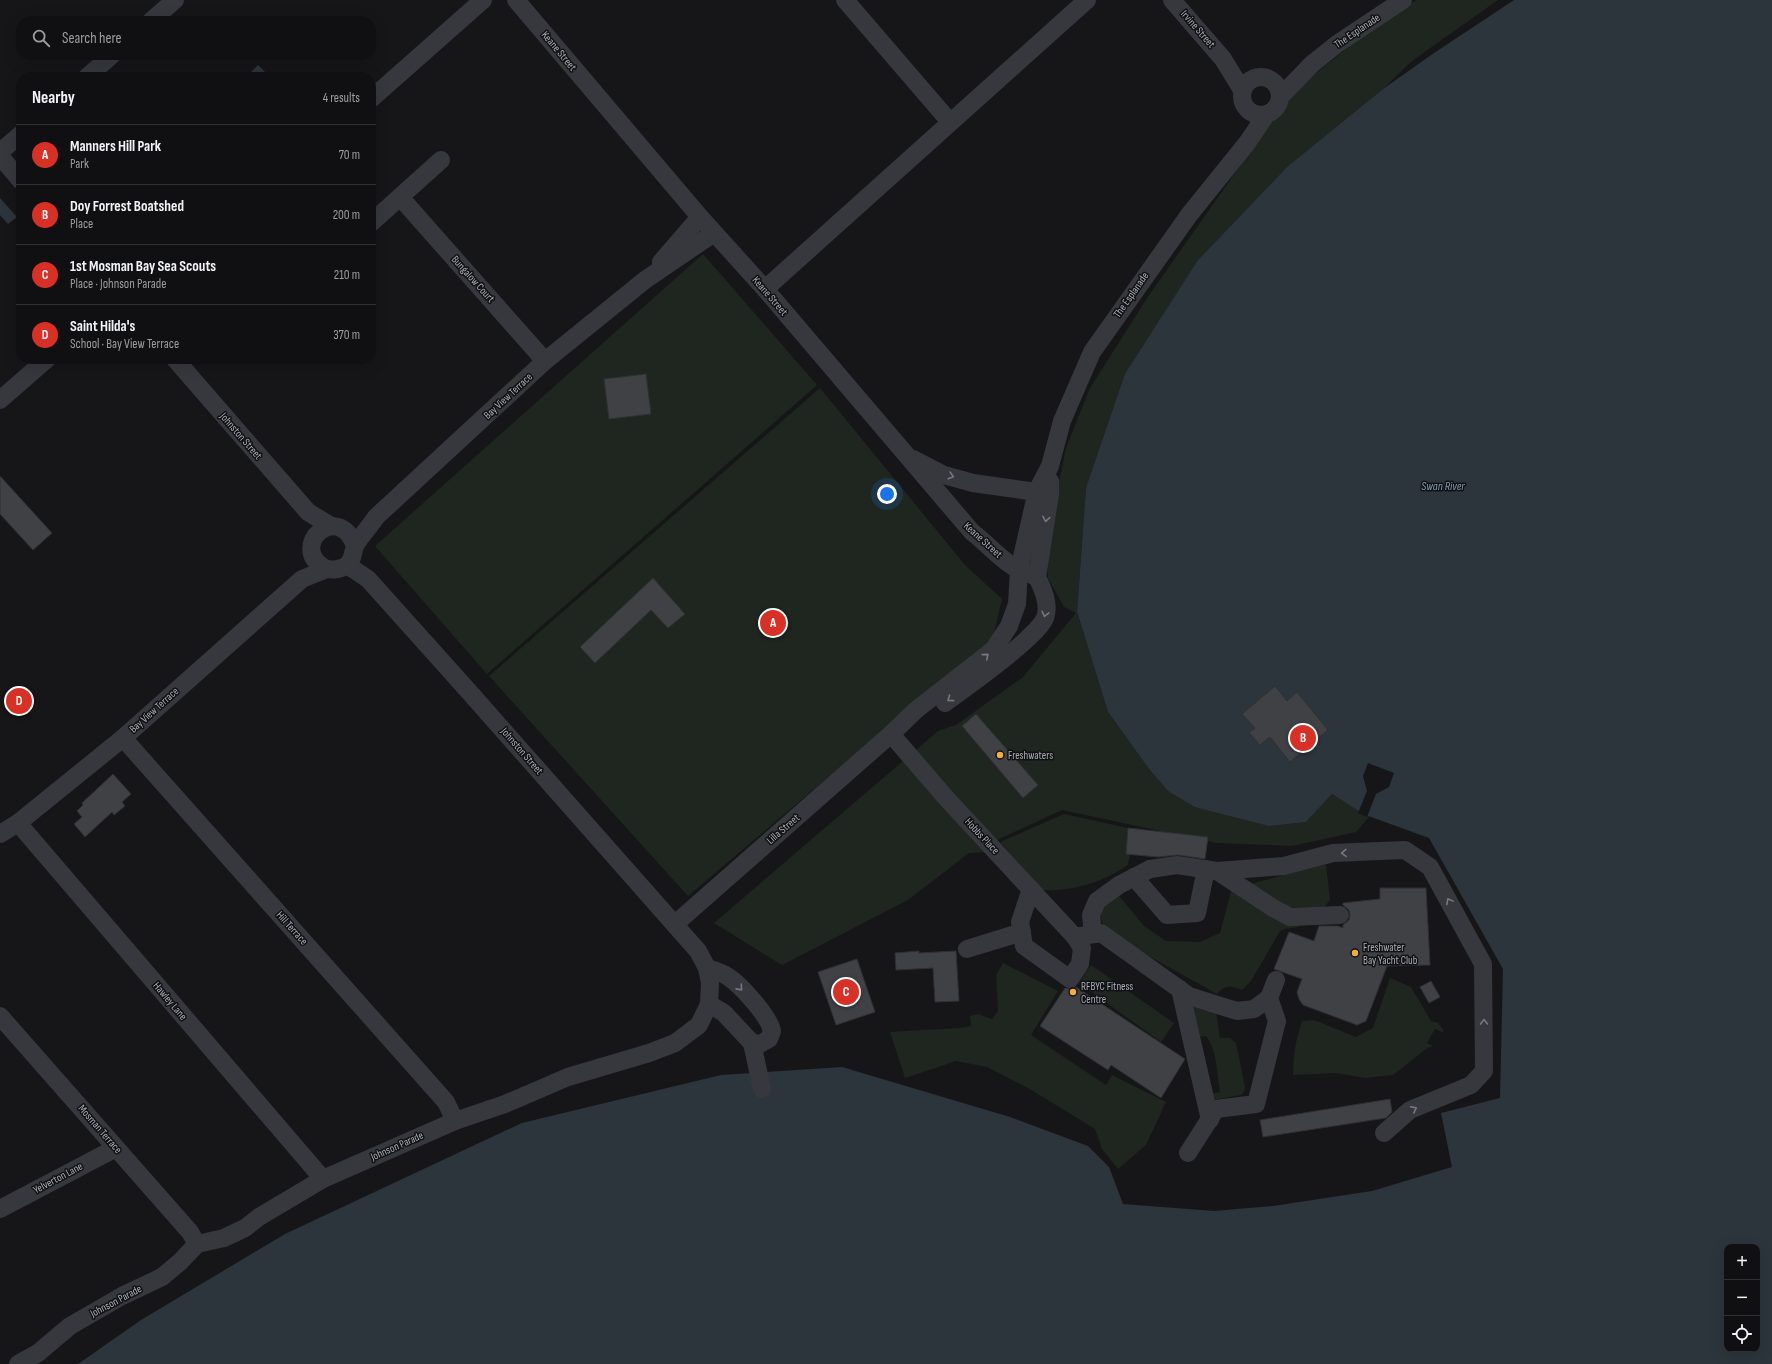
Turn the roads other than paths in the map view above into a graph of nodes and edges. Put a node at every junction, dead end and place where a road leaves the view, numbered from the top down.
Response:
1 (175, 0) edge
2 (483, 0) edge
3 (516, 0) edge
4 (845, 0) edge
5 (1086, 0) edge
6 (1172, 0) edge
7 (1403, 0) edge
8 (157, 16) edge
9 (106, 60) edge
10 (92, 72) edge
11 (1249, 84) junction
12 (1278, 91) junction
13 (376, 95) edge
14 (1248, 111) junction
15 (1266, 115) junction
16 (950, 122) junction
17 (16, 138) edge
18 (1247, 143) junction
19 (0, 152) edge
20 (0, 156) edge
21 (441, 160) dead end
22 (16, 175) edge
23 (400, 197) junction
24 (700, 217) junction
25 (376, 219) edge
26 (714, 233) junction
27 (645, 280) junction
28 (764, 288) junction
29 (545, 362) junction
30 (41, 364) edge
31 (179, 364) edge
32 (0, 400) edge
33 (903, 453) junction
34 (1044, 492) junction
35 (376, 517) junction
36 (331, 530) junction
37 (312, 553) junction
38 (352, 555) junction
39 (327, 569) junction
40 (1019, 570) junction
41 (1037, 577) junction
42 (302, 579) junction
43 (891, 734) junction
44 (123, 738) junction
45 (18, 823) junction
46 (0, 834) edge
47 (1212, 870) junction
48 (1134, 877) junction
49 (1031, 889) junction
50 (1340, 915) dead end
51 (675, 924) junction
52 (1022, 932) junction
53 (1084, 936) junction
54 (967, 949) dead end
55 (707, 968) junction
56 (1276, 980) dead end
57 (1180, 989) junction
58 (1269, 998) junction
59 (709, 1004) junction
60 (0, 1016) edge
61 (752, 1043) junction
62 (762, 1089) dead end
63 (1210, 1120) junction
64 (455, 1121) junction
65 (1384, 1133) dead end
66 (116, 1148) junction
67 (1188, 1153) dead end
68 (323, 1179) junction
69 (0, 1209) edge
70 (197, 1244) junction
71 (18, 1364) edge

1 - 8 street
2 - 13 street
3 - 24 street, Keane Street
4 - 16 street
5 - 16 street
6 - 11 street, Irvine Street
7 - 12 street, The Esplanade
9 - 10 street
11 - 12 street
11 - 14 street
12 - 15 street
14 - 15 street
14 - 18 street
15 - 18 street, The Esplanade
16 - 28 street
17 - 19 street
18 - 34 street, The Esplanade
20 - 22 street
21 - 23 street
23 - 25 street
23 - 29 street, Bungalow Court
24 - 26 street, Keane Street
24 - 27 street, Bay View Terrace
26 - 27 street, Bay View Terrace
26 - 28 street, Keane Street
27 - 29 street, Bay View Terrace
28 - 33 street, Keane Street
29 - 35 street, Bay View Terrace
30 - 32 street
31 - 36 street, Johnston Street
33 -> 34 street
33 - 40 street, Keane Street
34 - 40 street, The Esplanade
34 -> 41 street, The Esplanade
35 - 36 street, Bay View Terrace
35 - 38 street, Bay View Terrace
36 - 37 street
36 - 38 street
37 - 39 street
37 - 42 street, Bay View Terrace
38 - 39 street
38 - 51 street, Johnston Street
39 - 42 street, Bay View Terrace
40 - 41 street, Keane Street
43 -> 40 street, Lilla Street
41 -> 43 street, Lilla Street
42 - 44 street, Bay View Terrace
43 - 49 street, Hobbs Place
43 - 51 street, Lilla Street
44 - 45 street, Bay View Terrace
44 - 64 street, Hill Terrace
45 - 46 street, Bay View Terrace
45 - 68 street, Hawley Lane
47 - 48 street
47 - 48 street
47 - 50 street
65 -> 47 street
48 - 53 street
49 - 52 street
49 - 53 street, Hobbs Place
51 - 55 street, Johnson Parade
52 - 53 street
52 - 54 street
53 - 57 street
55 - 59 street, Johnson Parade
55 -> 61 street
56 - 58 street
57 - 58 street
57 - 63 street
58 - 63 street
59 - 61 street
59 - 64 street, Johnson Parade
60 - 66 street, Mosman Terrace
61 - 62 street
63 - 67 street
64 - 68 street, Johnson Parade
66 - 69 street, Yelverton Lane
66 - 70 street, Mosman Terrace
68 - 70 street, Johnson Parade
70 - 71 street, Johnson Parade

